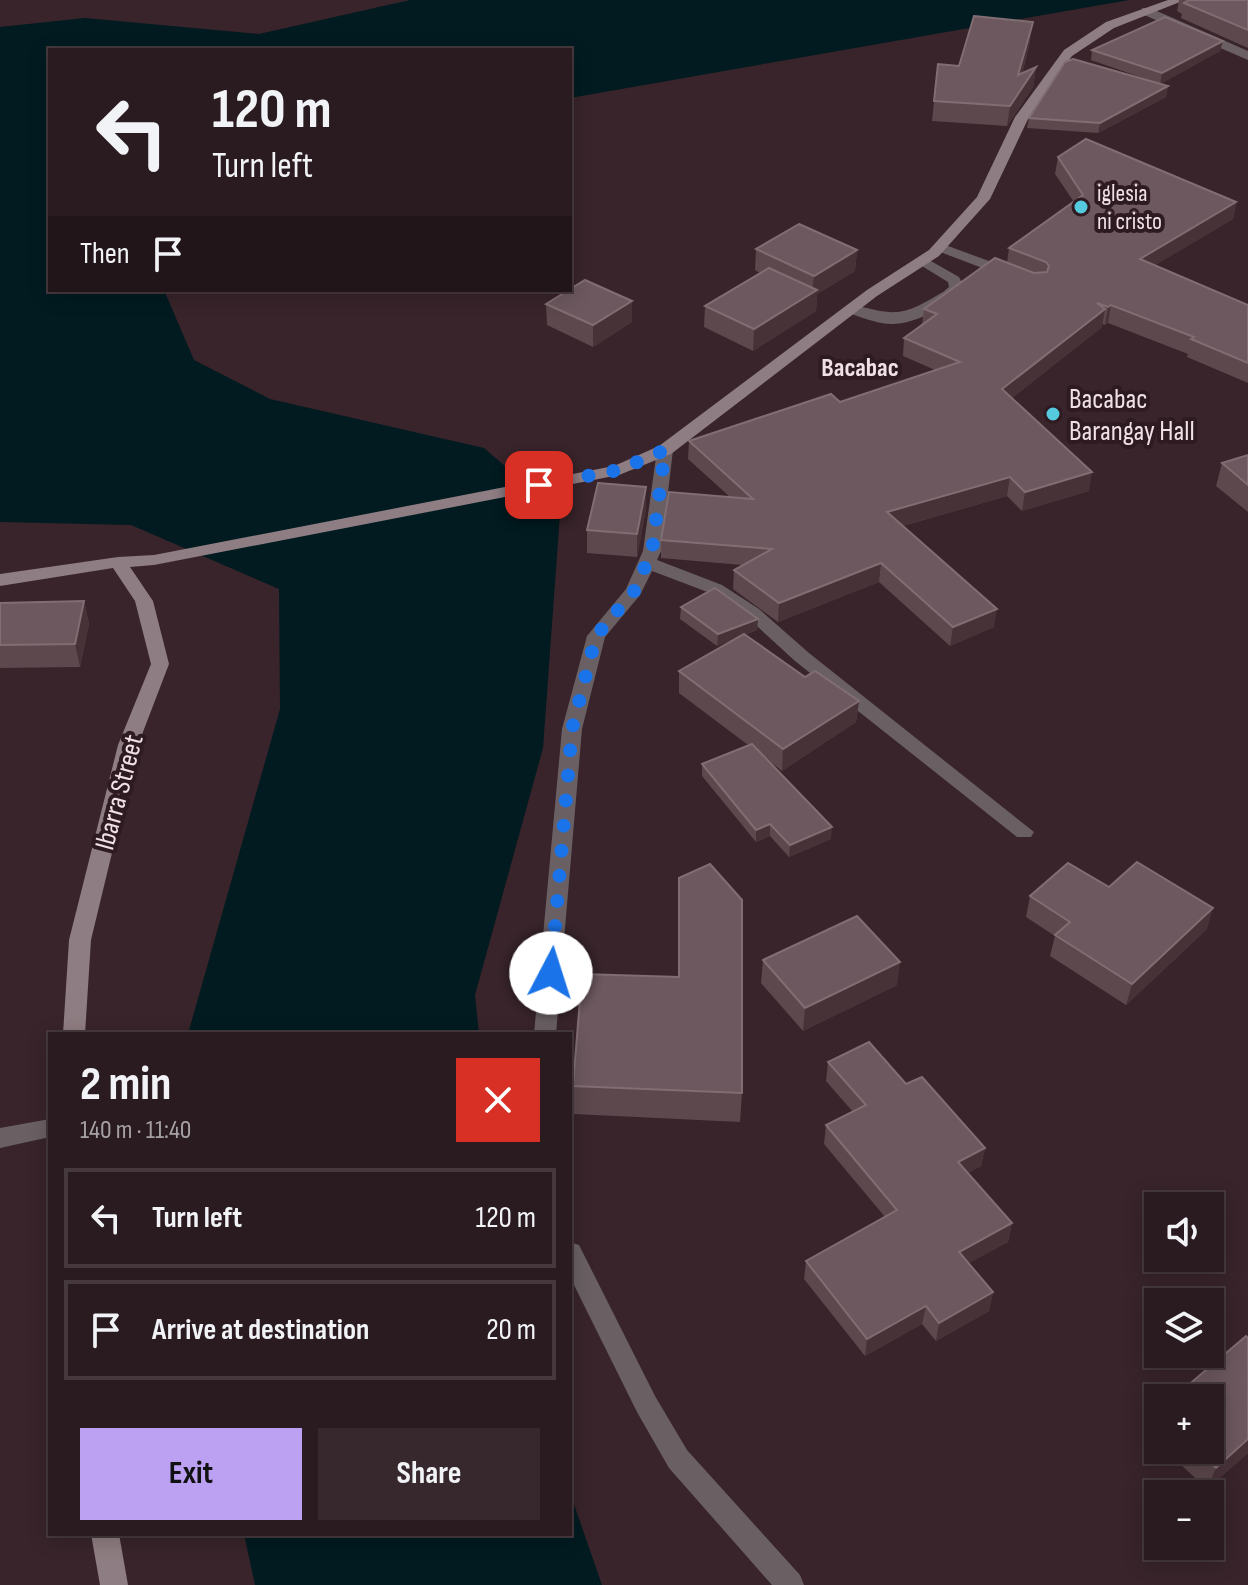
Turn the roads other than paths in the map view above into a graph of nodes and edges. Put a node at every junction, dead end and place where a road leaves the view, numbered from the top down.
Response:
1 (1179, 0) edge
2 (1146, 11) junction
3 (1248, 56) edge
4 (940, 247) junction
5 (922, 260) junction
6 (1023, 279) edge
7 (851, 309) junction
8 (665, 450) junction
9 (118, 562) junction
10 (647, 563) junction
11 (0, 580) edge
12 (1024, 832) dead end
13 (74, 1032) edge
14 (545, 1032) edge
15 (48, 1128) edge
16 (0, 1138) edge
17 (572, 1256) edge
18 (105, 1536) edge
19 (114, 1585) edge
20 (790, 1585) edge

1 - 2 street
2 - 3 street
2 - 4 street
4 - 5 street
4 - 6 street
5 - 7 street
5 - 7 street
7 - 8 street
8 - 9 street
8 - 10 street
9 - 11 street
9 - 13 street, Ibarra Street
10 - 12 street
10 - 14 street
15 - 16 street
17 - 20 street
18 - 19 street

